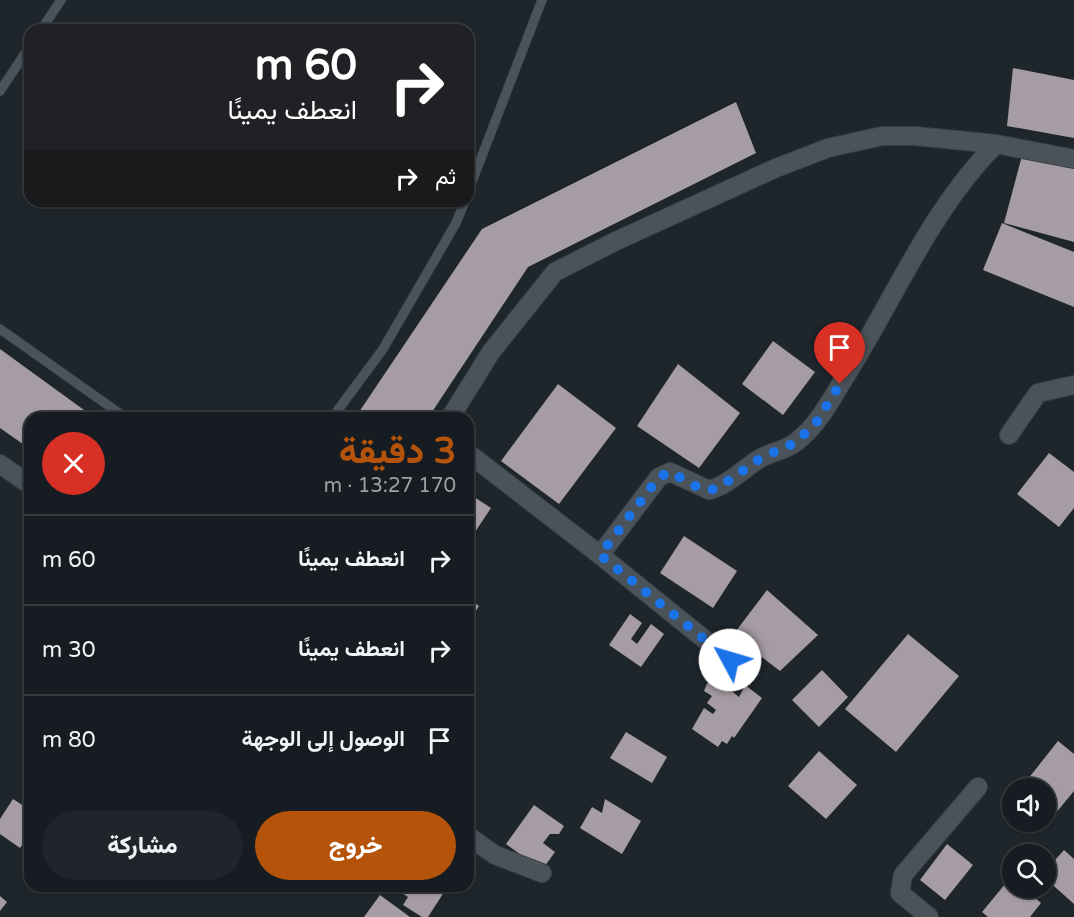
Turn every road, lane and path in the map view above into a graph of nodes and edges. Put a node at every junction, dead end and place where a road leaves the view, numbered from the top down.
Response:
1 (60, 0) edge
2 (542, 0) edge
3 (45, 24) edge
4 (24, 55) edge
5 (0, 91) edge
6 (996, 144) junction
7 (1074, 159) edge
8 (474, 176) edge
9 (463, 207) edge
10 (0, 329) edge
11 (1074, 385) edge
12 (118, 412) edge
13 (336, 412) edge
14 (454, 412) edge
15 (1009, 435) dead end
16 (474, 458) edge
17 (0, 464) edge
18 (24, 482) edge
19 (600, 555) junction
20 (730, 660) dead end
21 (978, 787) dead end
22 (474, 840) edge
23 (542, 873) dead end
24 (929, 917) edge

1 - 3 lane
2 - 8 lane
4 - 5 lane
6 - 7 street
6 - 14 street
6 - 19 street
9 - 13 lane
10 - 12 lane
11 - 15 street
16 - 19 street
17 - 18 street
19 - 20 street
21 - 24 street
22 - 23 street

